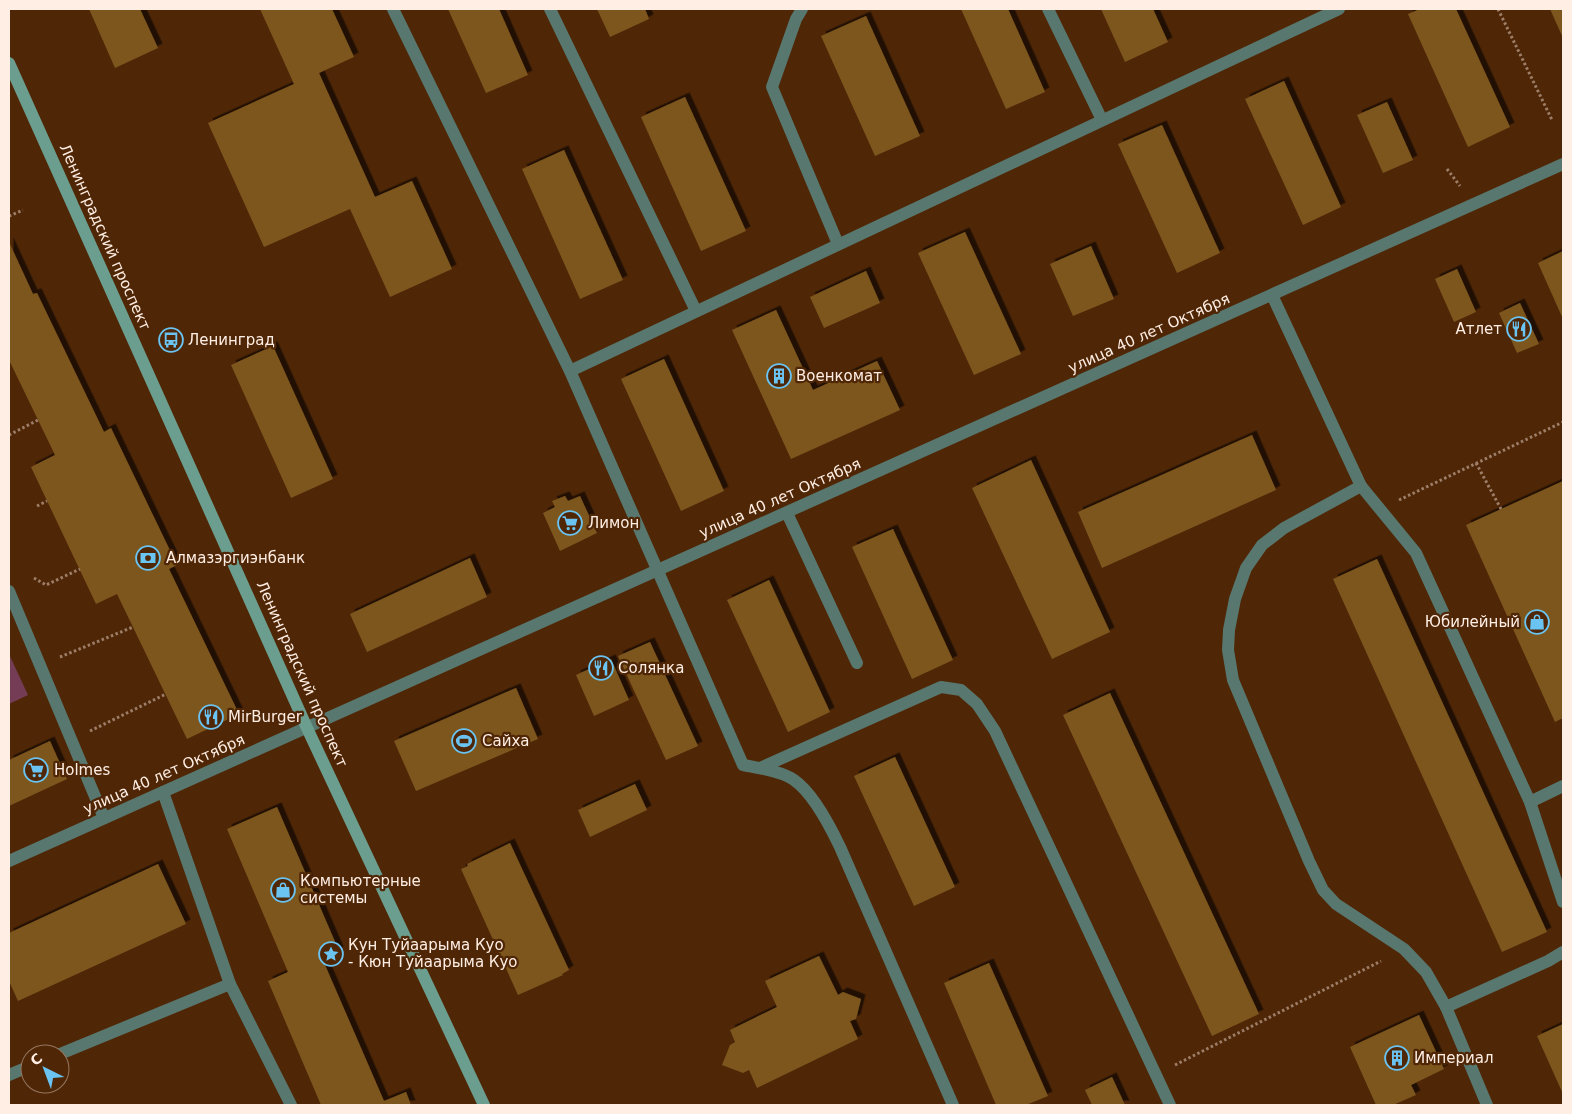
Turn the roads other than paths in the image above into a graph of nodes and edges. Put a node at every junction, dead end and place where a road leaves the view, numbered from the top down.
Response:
1 (393, 9) edge
2 (550, 9) edge
3 (802, 9) edge
4 (1048, 9) edge
5 (1339, 9) edge
6 (9, 63) edge
7 (1102, 120) junction
8 (1563, 164) edge
9 (838, 244) junction
10 (1272, 295) junction
11 (696, 311) junction
12 (570, 371) junction
13 (1361, 486) junction
14 (787, 512) junction
15 (657, 571) junction
16 (9, 591) edge
17 (857, 663) dead end
18 (307, 728) junction
19 (760, 768) junction
20 (1563, 786) edge
21 (164, 792) junction
22 (1530, 802) junction
23 (104, 818) junction
24 (9, 861) edge
25 (1563, 902) edge
26 (1563, 952) edge
27 (230, 984) junction
28 (1446, 1007) junction
29 (70, 1050) edge
30 (291, 1105) edge
31 (484, 1105) edge
32 (953, 1105) edge
33 (1170, 1105) edge
34 (1487, 1105) edge

1 - 12 street
2 - 11 street
3 - 9 street
4 - 7 street
5 - 7 street
6 - 18 main road, Ленинградский проспект
7 - 9 street
8 - 10 street, улица 40 лет Октября
9 - 11 street
10 - 13 street
10 - 14 street, улица 40 лет Октября
11 - 12 street
12 - 15 street
13 - 22 street
13 - 28 street
14 - 15 street, улица 40 лет Октября
14 - 17 street
15 - 18 street, улица 40 лет Октября
15 - 19 street
16 - 23 street
18 - 21 street, улица 40 лет Октября
18 - 31 main road, Ленинградский проспект
19 - 32 street
19 - 33 street
20 - 22 street
21 - 23 street, улица 40 лет Октября
21 - 27 street
22 - 25 street
23 - 24 street, улица 40 лет Октября
26 - 28 street
27 - 29 street
27 - 30 street
28 - 34 street

